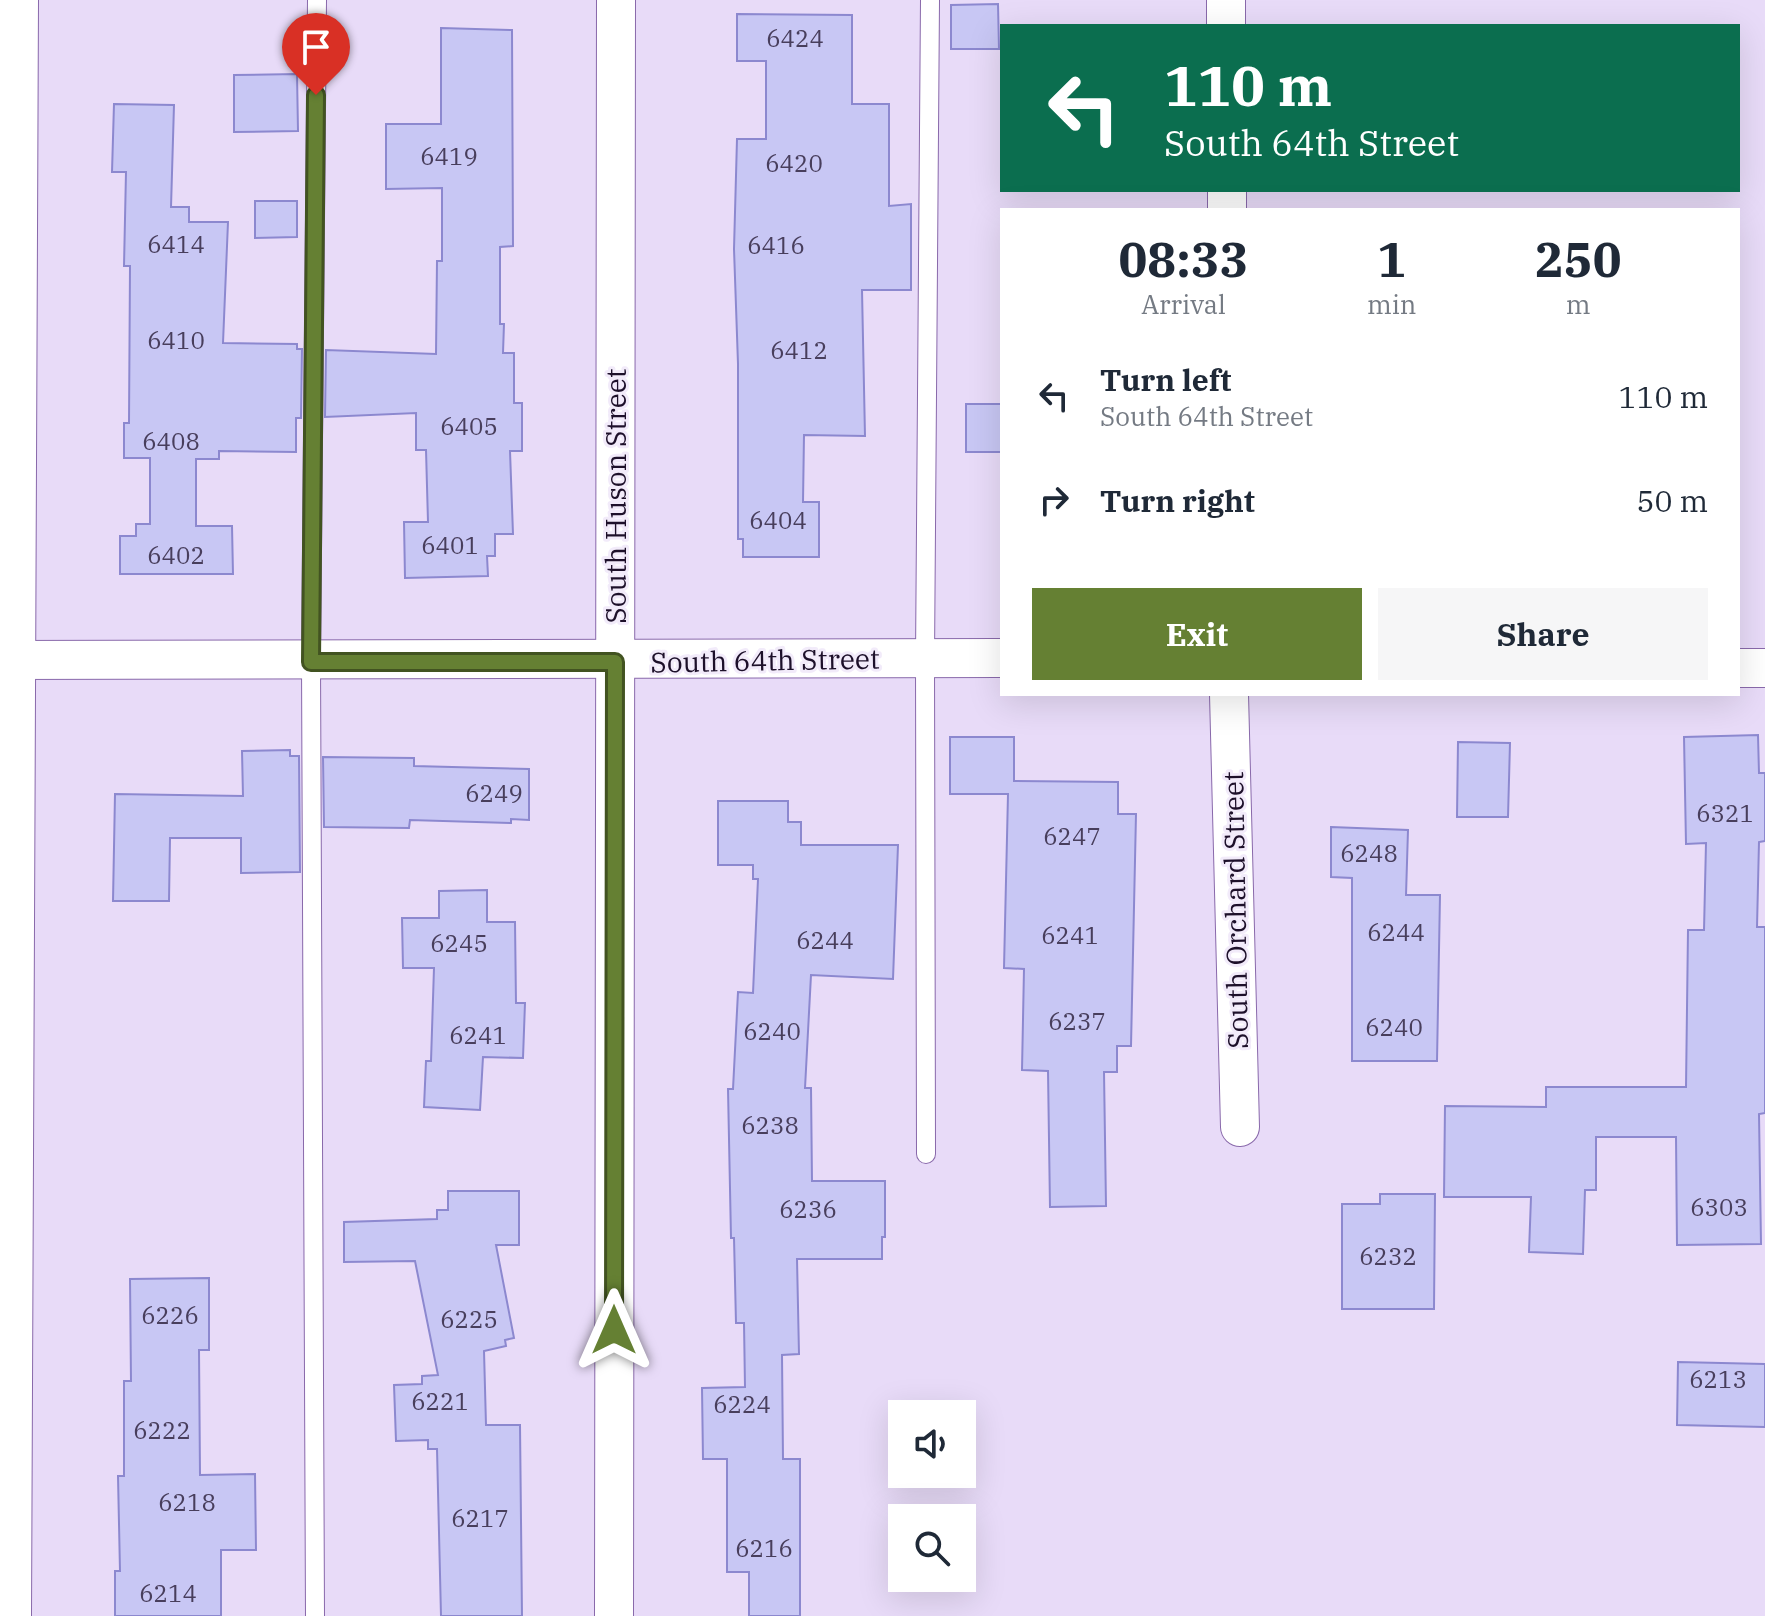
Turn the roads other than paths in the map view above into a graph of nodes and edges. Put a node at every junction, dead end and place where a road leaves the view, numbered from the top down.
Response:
1 (19, 0) edge
2 (317, 0) edge
3 (616, 0) edge
4 (930, 0) edge
5 (1226, 0) edge
6 (1226, 24) edge
7 (1000, 658) edge
8 (925, 659) junction
9 (9, 660) edge
10 (311, 662) junction
11 (615, 662) junction
12 (1740, 668) edge
13 (1765, 668) edge
14 (1229, 696) edge
15 (1240, 1127) dead end
16 (926, 1154) dead end
17 (12, 1616) edge
18 (315, 1616) edge
19 (614, 1616) edge

1 - 9 street
2 - 10 lane
3 - 11 street, South Huson Street
4 - 8 lane
5 - 6 street
7 - 8 street, South 64th Street
8 - 11 street, South 64th Street
8 - 16 lane
9 - 10 street, South 64th Street
9 - 17 street
10 - 11 street, South 64th Street
10 - 18 lane
11 - 19 street, South Huson Street
12 - 13 street
14 - 15 street, South Orchard Street

